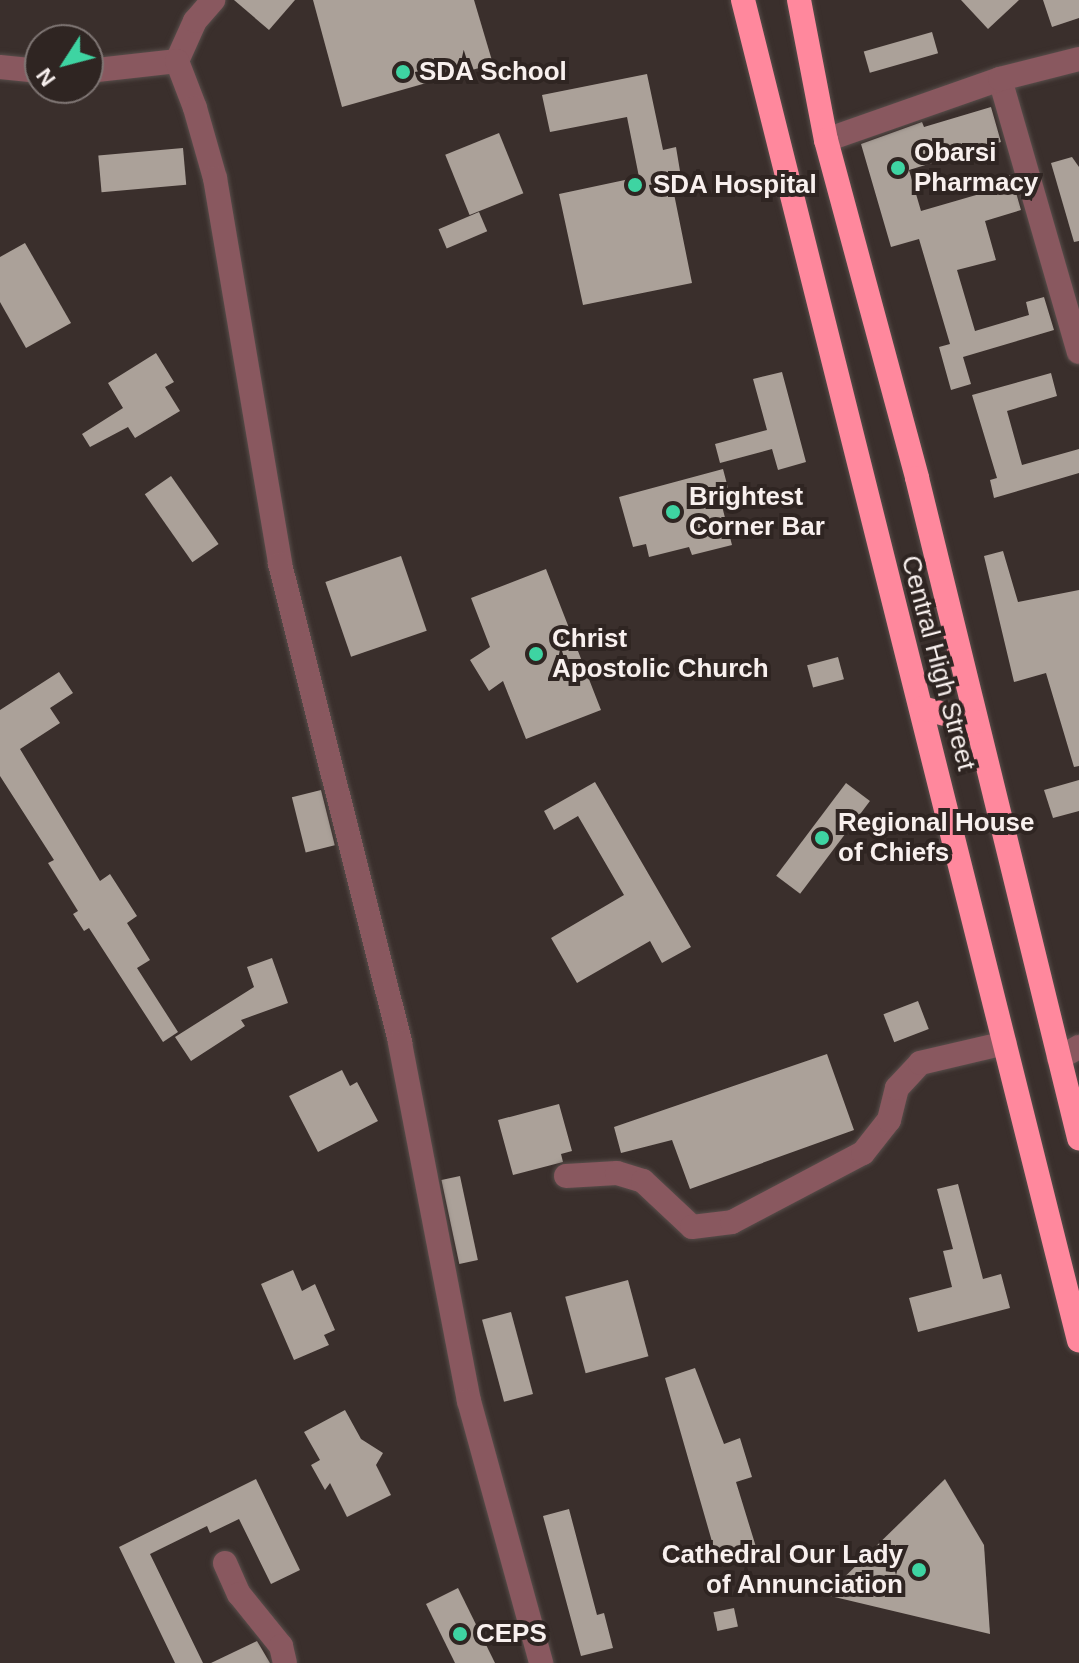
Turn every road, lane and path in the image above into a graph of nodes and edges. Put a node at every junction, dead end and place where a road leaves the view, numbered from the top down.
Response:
1 (213, 0) edge
2 (743, 0) edge
3 (799, 0) edge
4 (1079, 59) edge
5 (177, 61) junction
6 (0, 67) edge
7 (24, 69) edge
8 (104, 69) edge
9 (1000, 79) junction
10 (826, 140) junction
11 (1078, 345) edge
12 (922, 708) junction
13 (975, 722) junction
14 (1005, 1043) junction
15 (1069, 1052) edge
16 (1079, 1138) edge
17 (566, 1176) dead end
18 (1079, 1341) edge
19 (225, 1563) dead end
20 (285, 1663) edge
21 (541, 1663) edge

1 - 5 street
2 - 12 highway, Central High Street
3 - 10 highway, Central High Street
4 - 9 street
5 - 8 street
5 - 21 street
6 - 7 street
9 - 10 street
9 - 11 street
10 - 13 highway, Central High Street
12 - 13 highway
12 - 14 highway, Central High Street
13 - 15 highway, Central High Street
14 - 17 street
14 - 18 highway, Central High Street
15 - 16 highway, Central High Street
19 - 20 street

